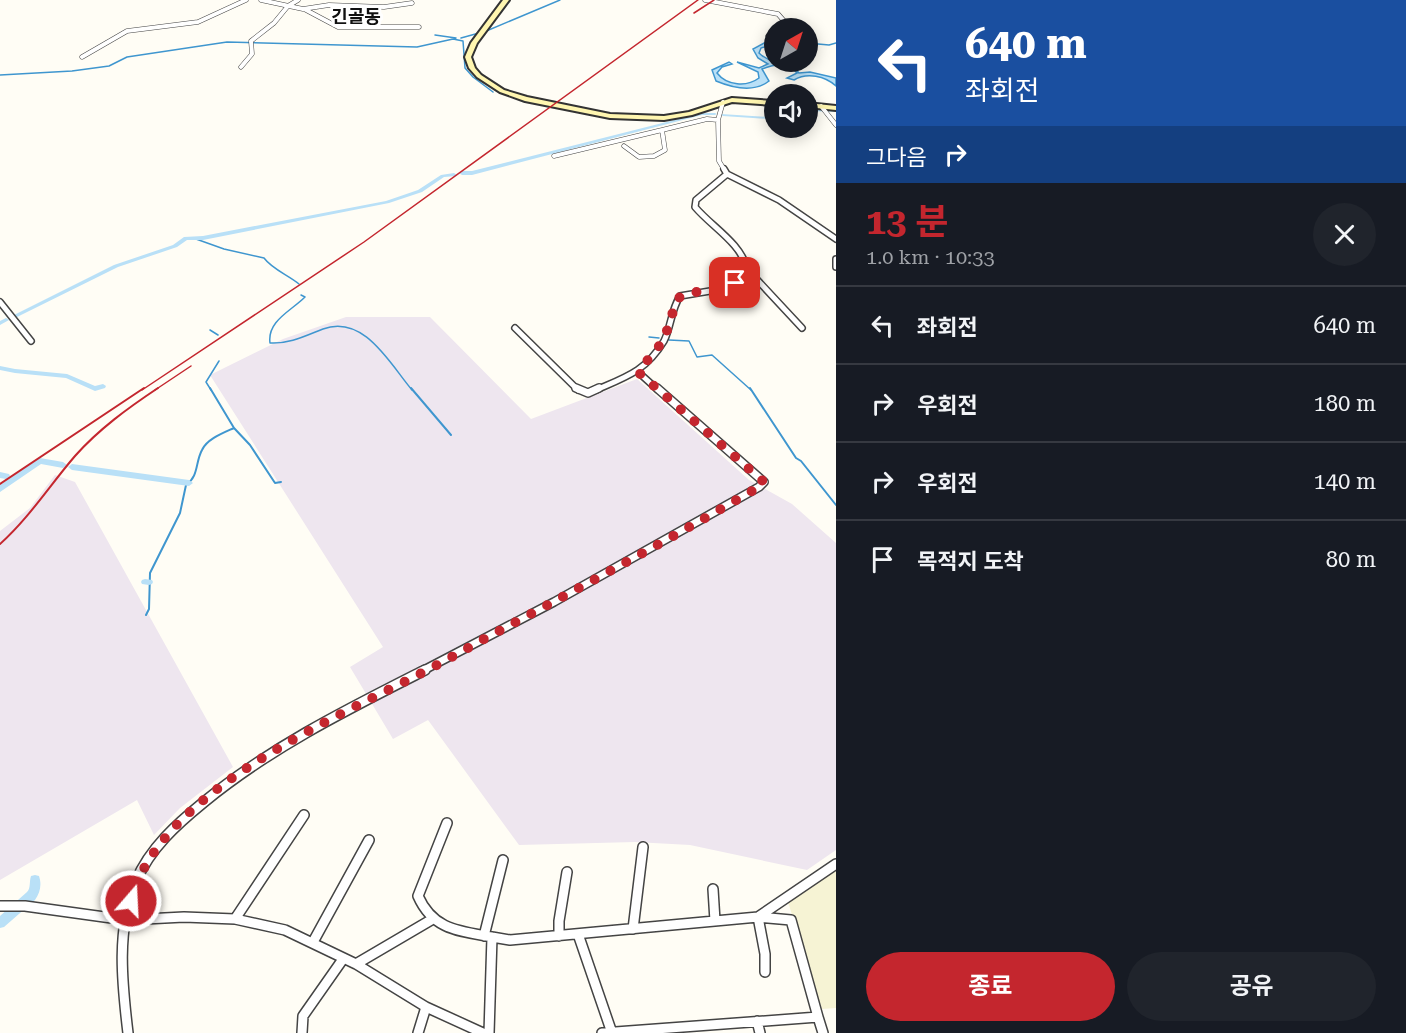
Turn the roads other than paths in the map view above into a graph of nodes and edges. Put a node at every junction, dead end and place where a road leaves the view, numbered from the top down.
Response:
1 (246, 0) edge
2 (261, 0) edge
3 (298, 0) edge
4 (506, 0) edge
5 (707, 0) edge
6 (412, 3) dead end
7 (288, 6) junction
8 (303, 9) junction
9 (782, 18) edge
10 (405, 20) dead end
11 (404, 27) junction
12 (419, 27) dead end
13 (82, 57) dead end
14 (241, 67) dead end
15 (723, 102) junction
16 (764, 102) edge
17 (820, 106) joint
18 (836, 108) edge
19 (718, 120) junction
20 (836, 125) edge
21 (662, 130) junction
22 (624, 146) dead end
23 (554, 156) dead end
24 (727, 174) junction
25 (836, 240) edge
26 (836, 259) edge
27 (836, 267) edge
28 (748, 270) junction
29 (0, 302) edge
30 (515, 328) dead end
31 (802, 328) dead end
32 (31, 341) dead end
33 (638, 372) junction
34 (304, 815) dead end
35 (447, 823) dead end
36 (369, 840) dead end
37 (643, 847) dead end
38 (502, 860) dead end
39 (836, 864) edge
40 (567, 872) dead end
41 (712, 888) dead end
42 (0, 906) edge
43 (758, 917) junction
44 (235, 919) junction
45 (126, 920) junction
46 (431, 920) junction
47 (715, 921) junction
48 (633, 929) junction
49 (578, 934) junction
50 (488, 936) junction
51 (559, 936) junction
52 (313, 942) junction
53 (343, 959) junction
54 (356, 964) junction
55 (765, 972) dead end
56 (426, 1007) junction
57 (818, 1017) junction
58 (757, 1021) junction
59 (128, 1033) edge
60 (302, 1033) edge
61 (418, 1033) edge
62 (483, 1033) edge
63 (489, 1033) edge
64 (608, 1033) edge
65 (760, 1033) edge
66 (823, 1033) edge

1 - 13 street
2 - 7 street
3 - 7 street
4 - 15 main road
5 - 9 street
6 - 8 street
7 - 8 street
7 - 14 street
8 - 11 street
10 - 11 street
11 - 12 street
15 - 16 main road
15 - 19 street
17 - 18 main road
17 - 20 street
19 - 21 street
19 - 24 street
21 - 22 street
21 - 23 street
24 - 25 street
24 - 28 street
26 - 27 street
28 - 31 street
28 - 33 street
29 - 32 street
30 - 33 street
33 - 45 street
34 - 44 street
35 - 46 street
36 - 52 street
37 - 48 street
38 - 50 street
39 - 43 street
40 - 51 street
41 - 47 street
42 - 45 street
43 - 47 street
43 - 55 street
43 - 57 street
44 - 45 street
44 - 52 street
45 - 59 street
46 - 50 street
46 - 54 street
47 - 48 street
48 - 49 street
49 - 51 street
49 - 64 street
50 - 51 street
50 - 63 street
52 - 53 street
53 - 54 street
53 - 60 street
54 - 56 street
56 - 61 street
56 - 62 street
57 - 58 street
57 - 66 street
58 - 64 street
58 - 65 street

